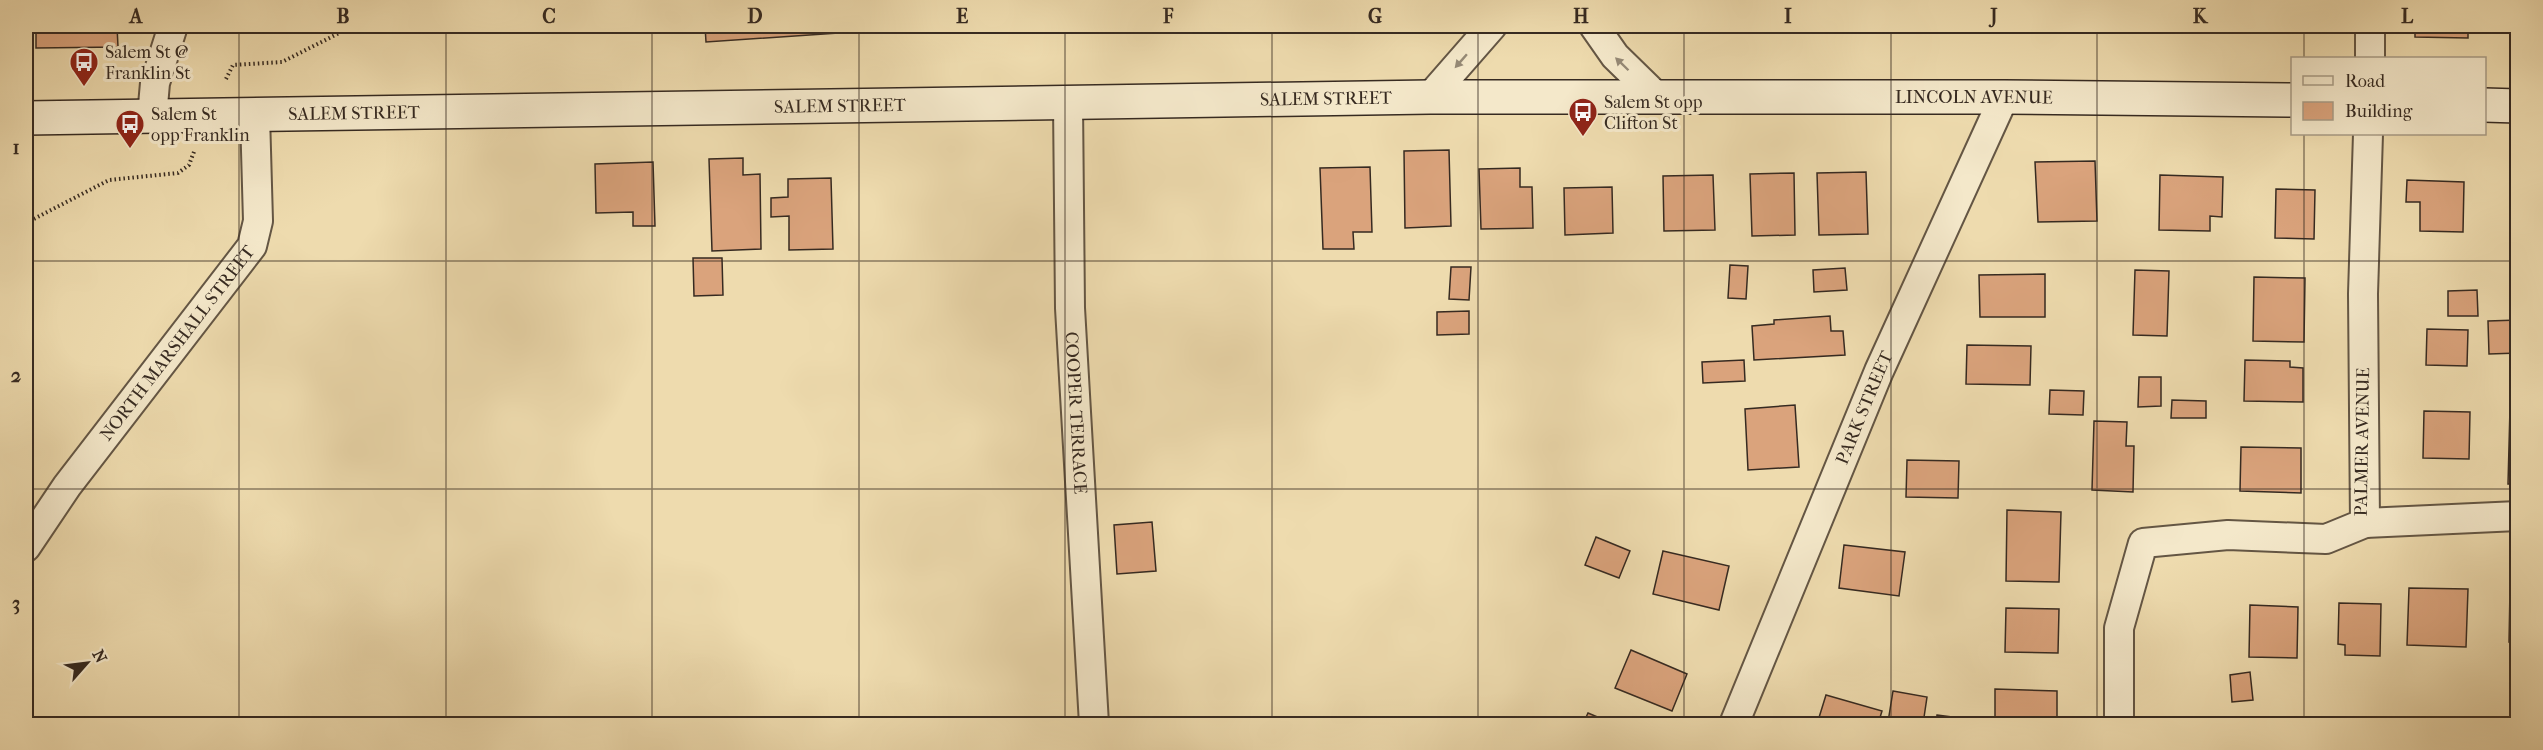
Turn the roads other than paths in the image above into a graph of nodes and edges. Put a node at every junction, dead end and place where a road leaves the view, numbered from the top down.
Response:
1 (173, 26) edge
2 (1492, 26) edge
3 (1594, 26) edge
4 (2370, 26) edge
5 (2370, 57) edge
6 (1430, 97) junction
7 (1657, 97) junction
8 (2004, 97) junction
9 (2291, 100) edge
10 (1068, 103) junction
11 (2486, 105) edge
12 (2517, 106) edge
13 (255, 115) junction
14 (152, 117) junction
15 (26, 118) edge
16 (2368, 135) edge
17 (2517, 516) edge
18 (2365, 523) junction
19 (26, 547) edge
20 (1094, 724) edge
21 (1734, 724) edge
22 (2119, 724) edge

1 - 14 street
2 -> 6 street
7 -> 3 street
4 - 5 street
6 - 7 main road, SALEM STREET
6 - 10 main road, SALEM STREET
7 - 8 main road, LINCOLN AVENUE
8 - 9 main road, LINCOLN AVENUE
8 - 21 street, PARK STREET
10 - 13 main road, SALEM STREET
10 - 20 street, COOPER TERRACE
11 - 12 main road
13 - 14 main road, SALEM STREET
13 - 19 street, NORTH MARSHALL STREET
14 - 15 main road, SALEM STREET
16 - 18 street, PALMER AVENUE
17 - 18 street
18 - 22 street, PALMER AVENUE

